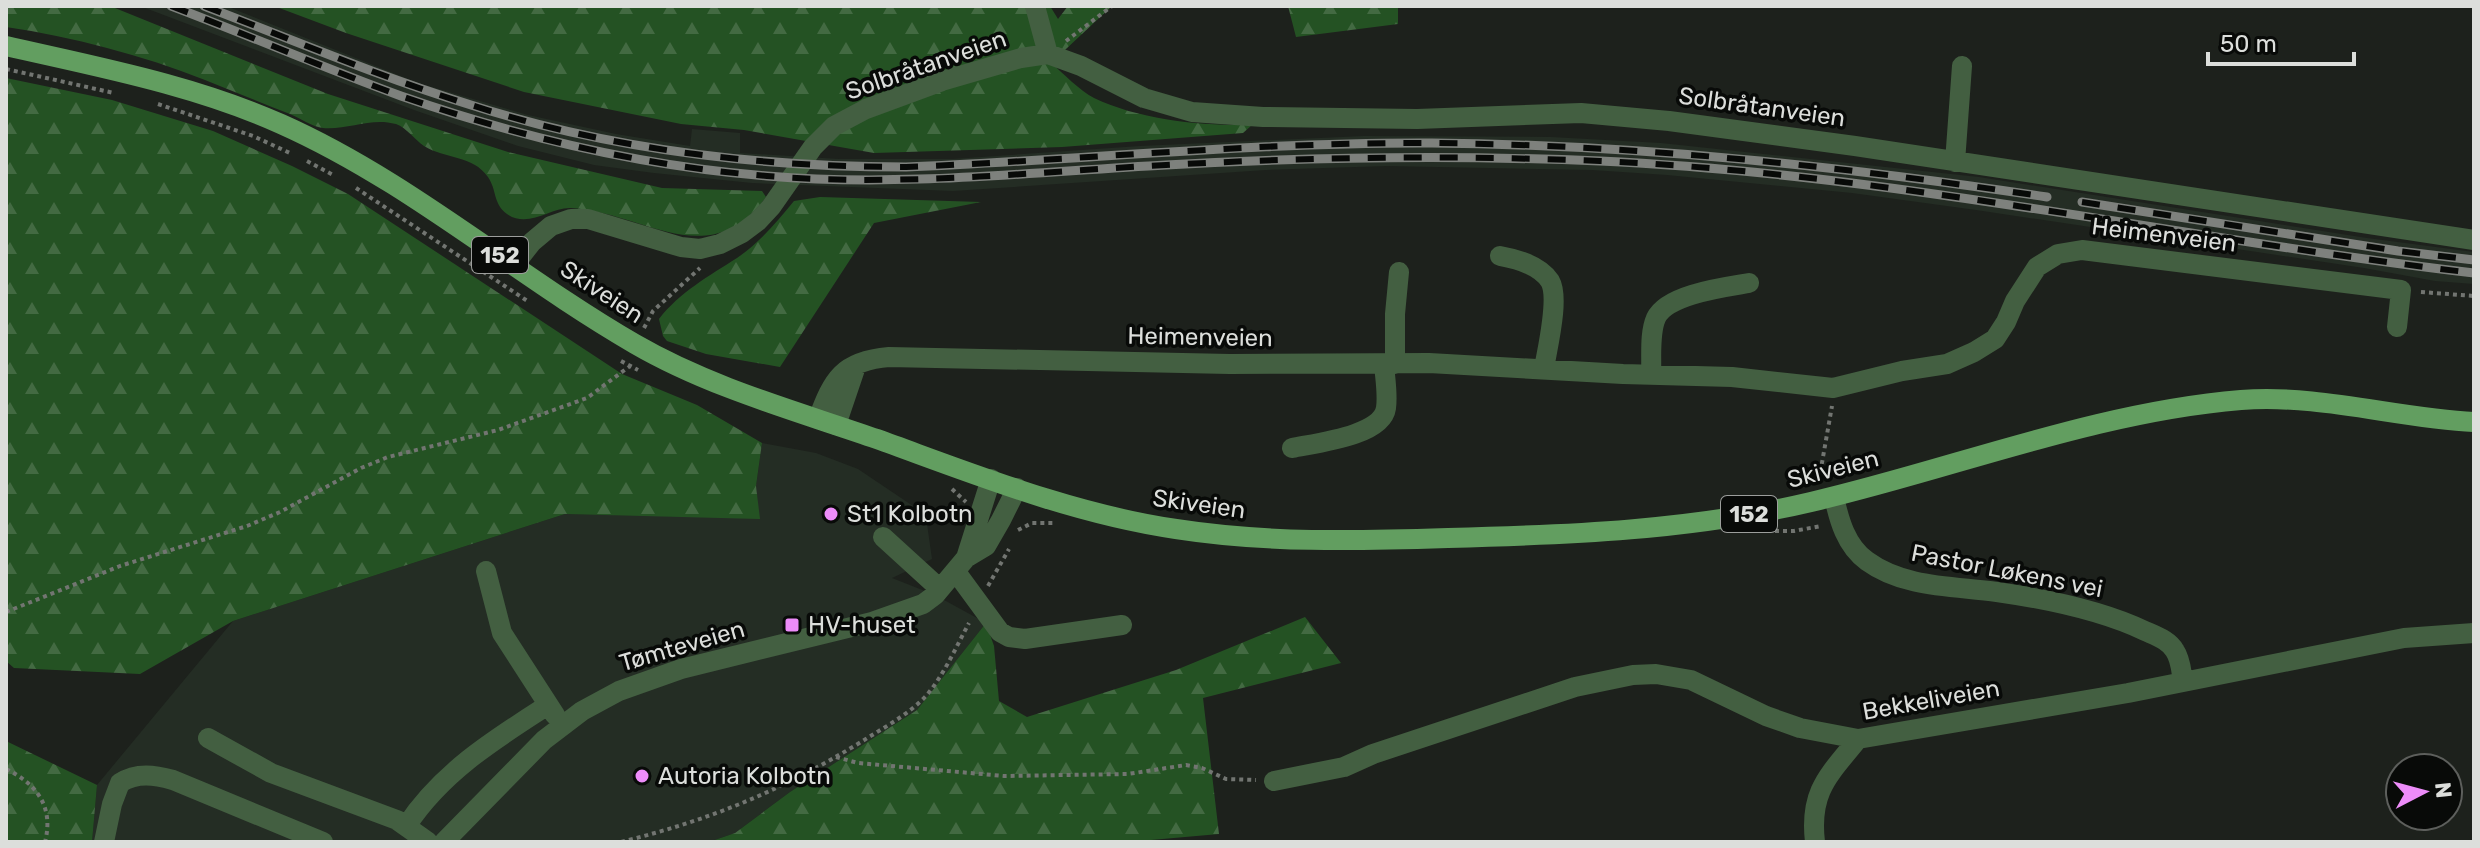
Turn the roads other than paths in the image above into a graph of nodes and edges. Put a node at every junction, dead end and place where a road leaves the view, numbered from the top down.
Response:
1 (1035, 6) edge
2 (6, 46) edge
3 (1048, 54) junction
4 (1962, 66) dead end
5 (1955, 162) junction
6 (2474, 240) edge
7 (1500, 256) dead end
8 (514, 265) junction
9 (1399, 272) dead end
10 (1749, 283) dead end
11 (2397, 327) dead end
12 (1390, 364) junction
13 (1544, 369) junction
14 (1651, 374) junction
15 (827, 422) junction
16 (2474, 422) edge
17 (1292, 448) dead end
18 (991, 479) junction
19 (1017, 488) junction
20 (1834, 497) junction
21 (883, 537) dead end
22 (961, 565) junction
23 (486, 571) dead end
24 (940, 589) junction
25 (1122, 625) dead end
26 (2474, 633) edge
27 (2183, 681) junction
28 (548, 705) junction
29 (562, 725) junction
30 (208, 738) dead end
31 (1858, 739) junction
32 (1274, 781) road end
33 (407, 825) junction
34 (104, 842) edge
35 (323, 842) edge
36 (428, 842) edge
37 (444, 842) edge
38 (1815, 842) edge

1 - 3 street
2 - 8 main road, Skiveien / 152
3 - 5 street, Solbråtanveien
3 - 8 street, Solbråtanveien
4 - 5 street
5 - 6 street, Solbråtanveien
7 - 13 street
8 - 15 main road, Skiveien / 152
9 - 12 street
10 - 14 street
11 - 14 street, Heimenveien
12 - 13 street, Heimenveien
12 - 15 street, Heimenveien
12 - 17 street
13 - 14 street, Heimenveien
15 - 18 main road, Skiveien / 152
16 - 20 main road, Skiveien / 152
18 - 19 main road, Skiveien / 152
18 - 22 street, Tømteveien
19 - 20 main road, Skiveien / 152
19 - 22 street, Tømteveien
20 - 27 street, Pastor Løkens vei
21 - 24 street
22 - 24 street, Tømteveien
22 - 25 street
23 - 28 street
24 - 29 street, Tømteveien
26 - 27 street, Bekkeliveien
27 - 31 street, Bekkeliveien
28 - 29 street
28 - 33 street
29 - 37 street, Tømteveien
30 - 33 street
31 - 32 street, Bekkeliveien
31 - 38 street
33 - 36 street
34 - 35 street

